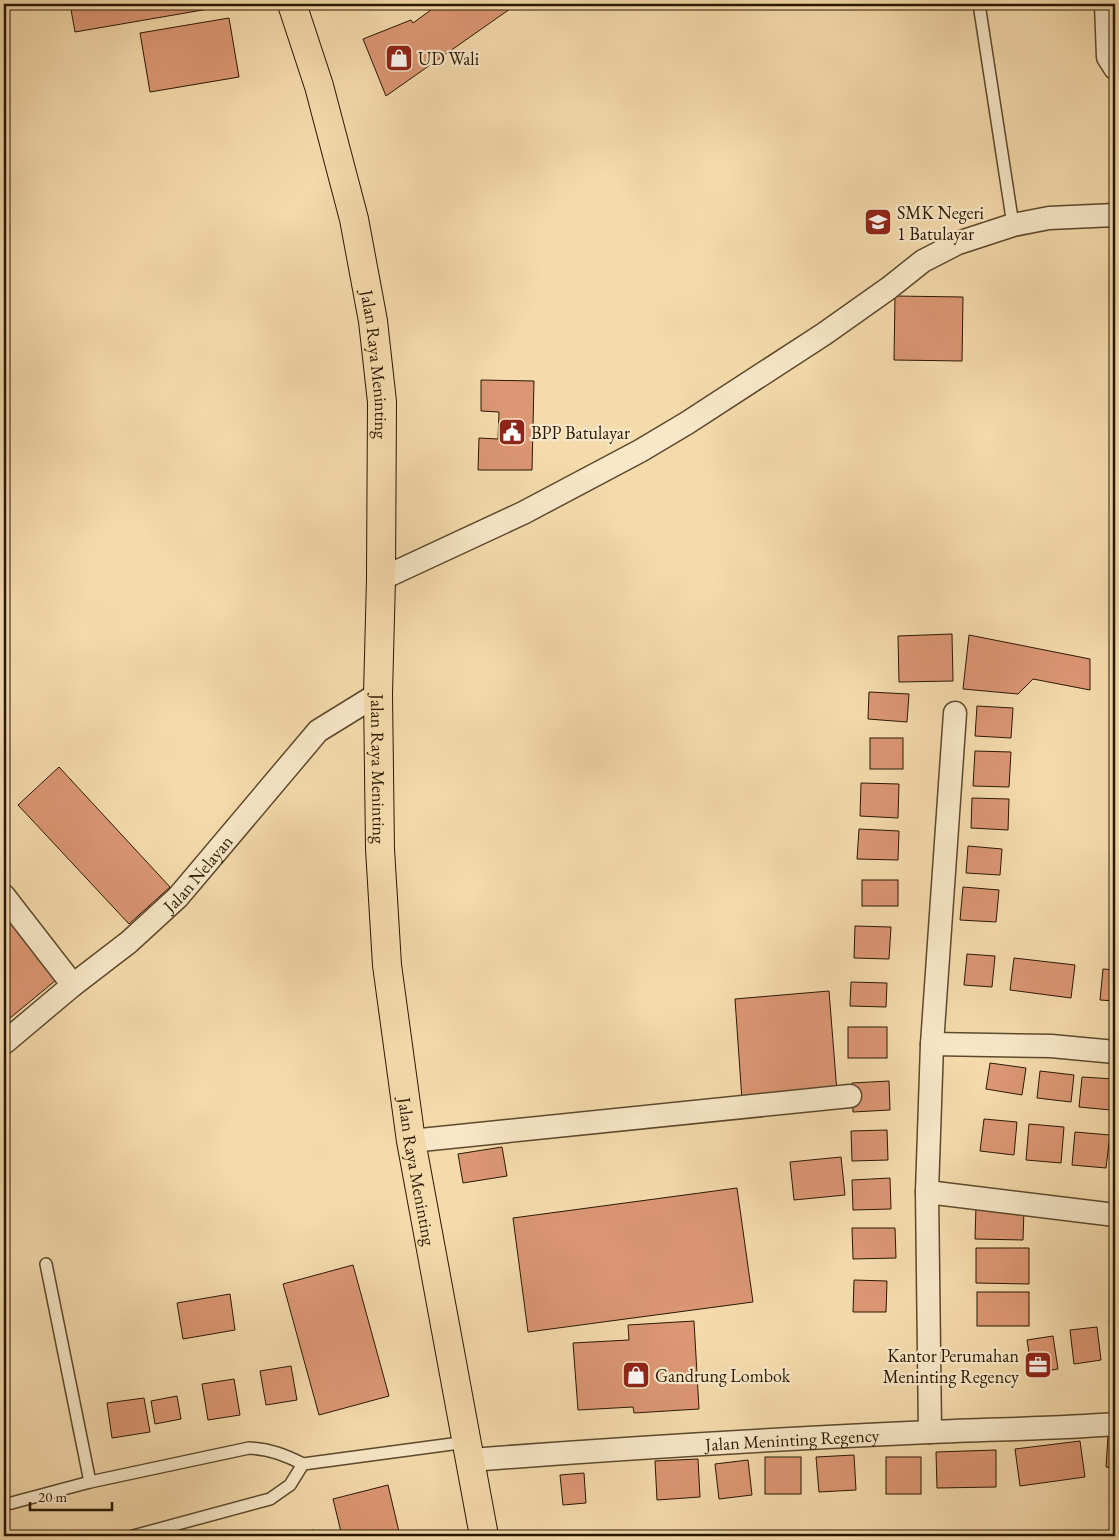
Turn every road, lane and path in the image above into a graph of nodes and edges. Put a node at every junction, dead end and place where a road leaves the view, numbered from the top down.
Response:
1 (292, 4) edge
2 (979, 4) edge
3 (1106, 4) edge
4 (1115, 68) edge
5 (1115, 215) edge
6 (1013, 225) junction
7 (381, 579) junction
8 (378, 694) junction
9 (955, 713) dead end
10 (4, 896) edge
11 (74, 985) junction
12 (4, 1042) edge
13 (932, 1044) junction
14 (1115, 1052) edge
15 (850, 1096) dead end
16 (411, 1141) junction
17 (927, 1192) junction
18 (1115, 1215) edge
19 (46, 1264) dead end
20 (1115, 1424) edge
21 (930, 1432) junction
22 (469, 1451) junction
23 (303, 1464) junction
24 (90, 1482) junction
25 (4, 1505) edge
26 (133, 1536) edge
27 (484, 1536) edge

1 - 7 highway, Jalan Raya Meninting
2 - 6 lane
3 - 4 street
5 - 6 street
6 - 7 street
7 - 8 highway, Jalan Raya Meninting
8 - 11 street, Jalan Nelayan
8 - 16 highway, Jalan Raya Meninting
9 - 13 street
10 - 11 street
11 - 12 street, Jalan Nelayan
13 - 14 street
13 - 17 street
15 - 16 street
16 - 22 highway, Jalan Raya Meninting
17 - 18 street
17 - 21 street
19 - 24 lane
20 - 21 street, Jalan Meninting Regency
21 - 22 street, Jalan Meninting Regency
22 - 23 lane
22 - 27 highway, Jalan Raya Meninting
23 - 24 lane
23 - 26 lane
24 - 25 lane

